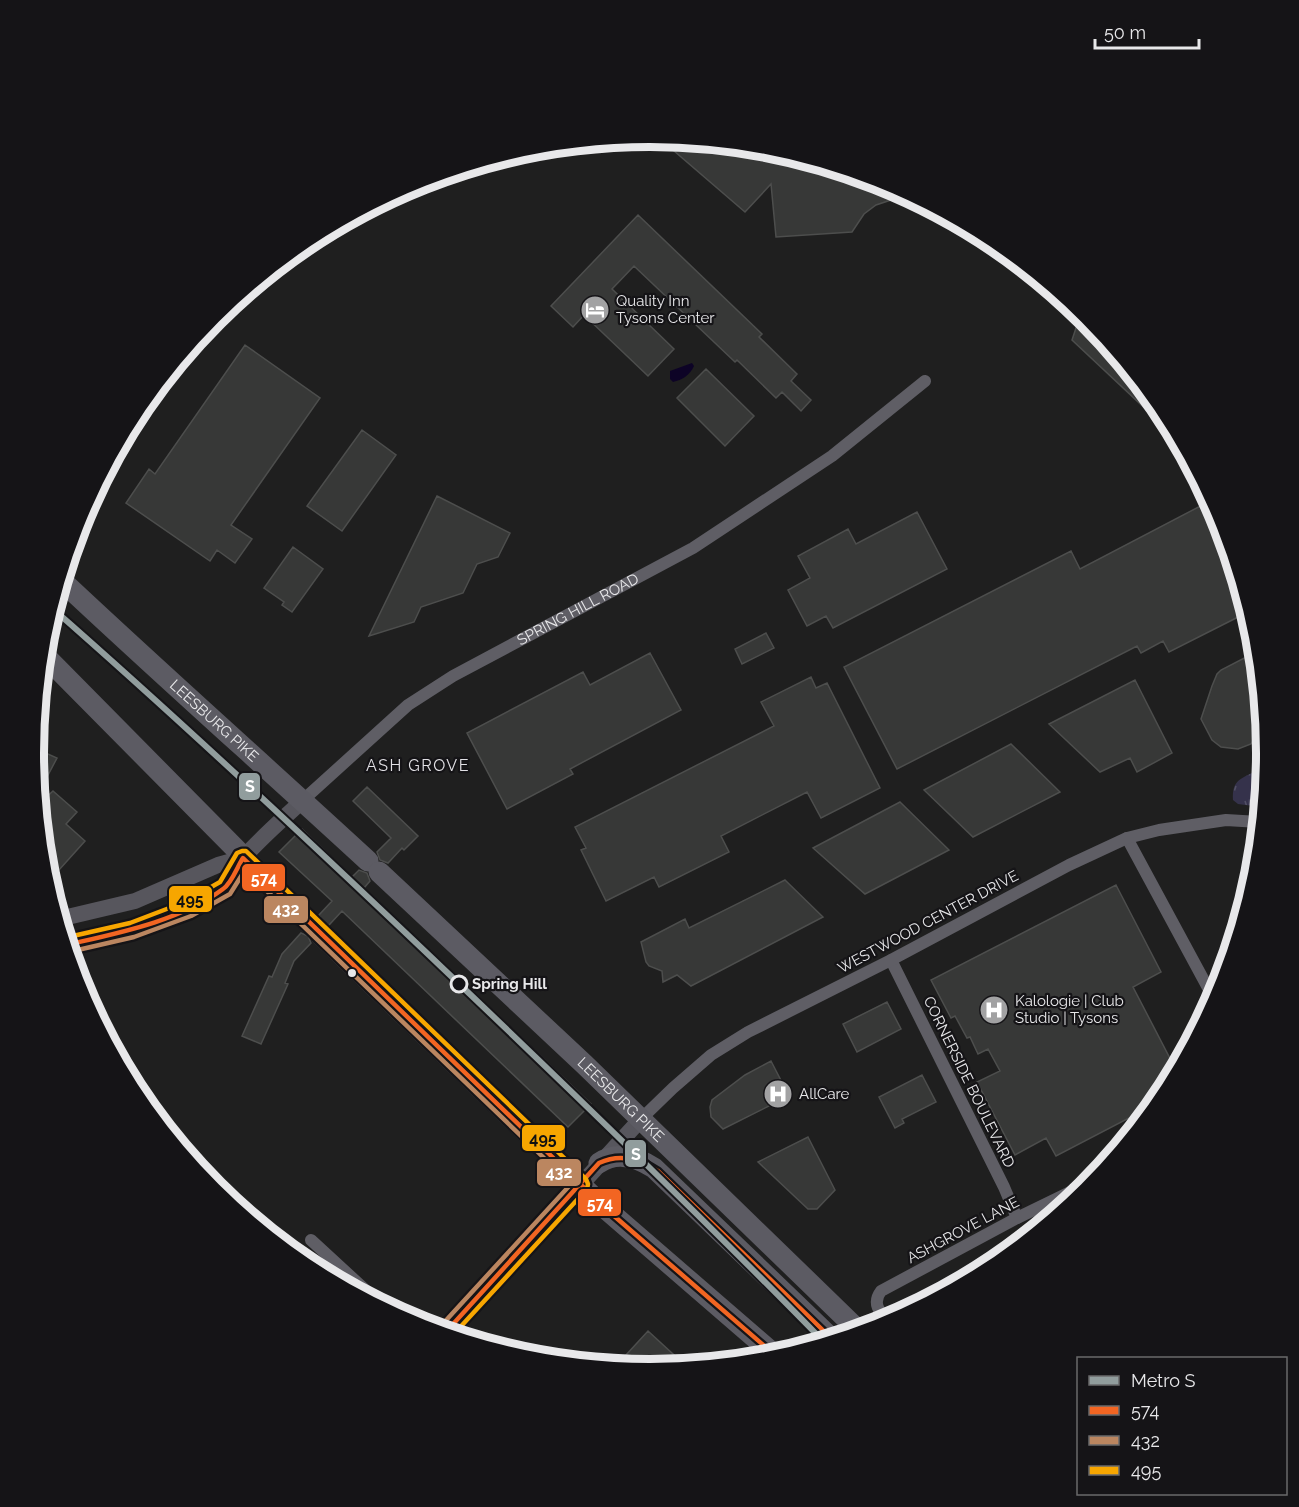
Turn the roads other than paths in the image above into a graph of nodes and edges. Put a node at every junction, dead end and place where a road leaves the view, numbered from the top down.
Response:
1 (925, 381) dead end
2 (67, 586) edge
3 (51, 662) edge
4 (302, 801) junction
5 (1251, 822) edge
6 (1126, 838) junction
7 (243, 858) junction
8 (67, 918) edge
9 (74, 943) edge
10 (891, 960) junction
11 (1208, 988) edge
12 (642, 1119) junction
13 (599, 1163) junction
14 (581, 1184) junction
15 (1064, 1195) edge
16 (1017, 1218) junction
17 (310, 1240) dead end
18 (361, 1286) edge
19 (880, 1313) edge
20 (852, 1324) edge
21 (452, 1326) edge
22 (826, 1333) edge
23 (767, 1348) edge

1 - 4 street, SPRING HILL ROAD
2 - 4 highway, LEESBURG PIKE
3 - 7 highway
4 - 7 main road, SPRING HILL ROAD
4 - 12 highway, LEESBURG PIKE
5 - 6 street, WESTWOOD CENTER DRIVE
6 - 10 street, WESTWOOD CENTER DRIVE
6 - 11 street
7 - 8 main road, SPRING HILL ROAD
7 - 9 main road, SPRING HILL ROAD
7 - 14 highway
10 - 12 street, WESTWOOD CENTER DRIVE
10 - 16 street, CORNERSIDE BOULEVARD
12 - 13 main road
12 - 20 highway, LEESBURG PIKE
13 - 14 main road
13 - 22 highway
14 - 21 main road
14 - 23 highway
15 - 16 street, ASHGROVE LANE
16 - 19 street, ASHGROVE LANE
17 - 18 street

